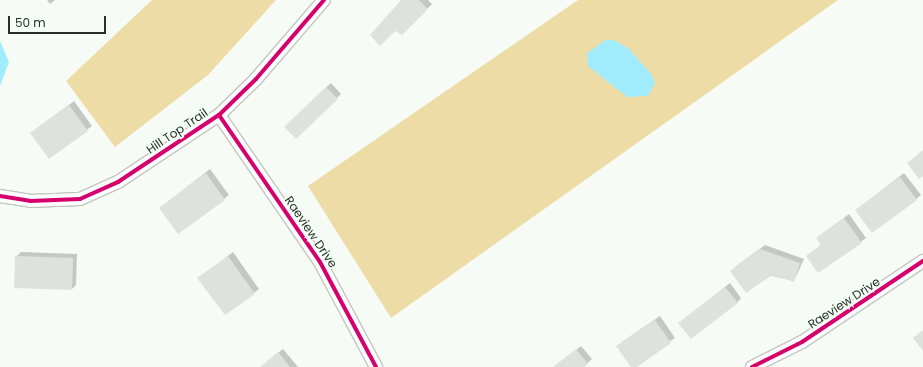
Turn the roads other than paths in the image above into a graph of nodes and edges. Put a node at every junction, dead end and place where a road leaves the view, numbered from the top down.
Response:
1 (324, 0) edge
2 (219, 115) junction
3 (0, 196) edge
4 (923, 261) edge
5 (376, 367) edge
6 (752, 367) edge

1 - 2 street, Hill Top Trail
2 - 3 street, Hill Top Trail
2 - 5 street, Raeview Drive
4 - 6 street, Raeview Drive

